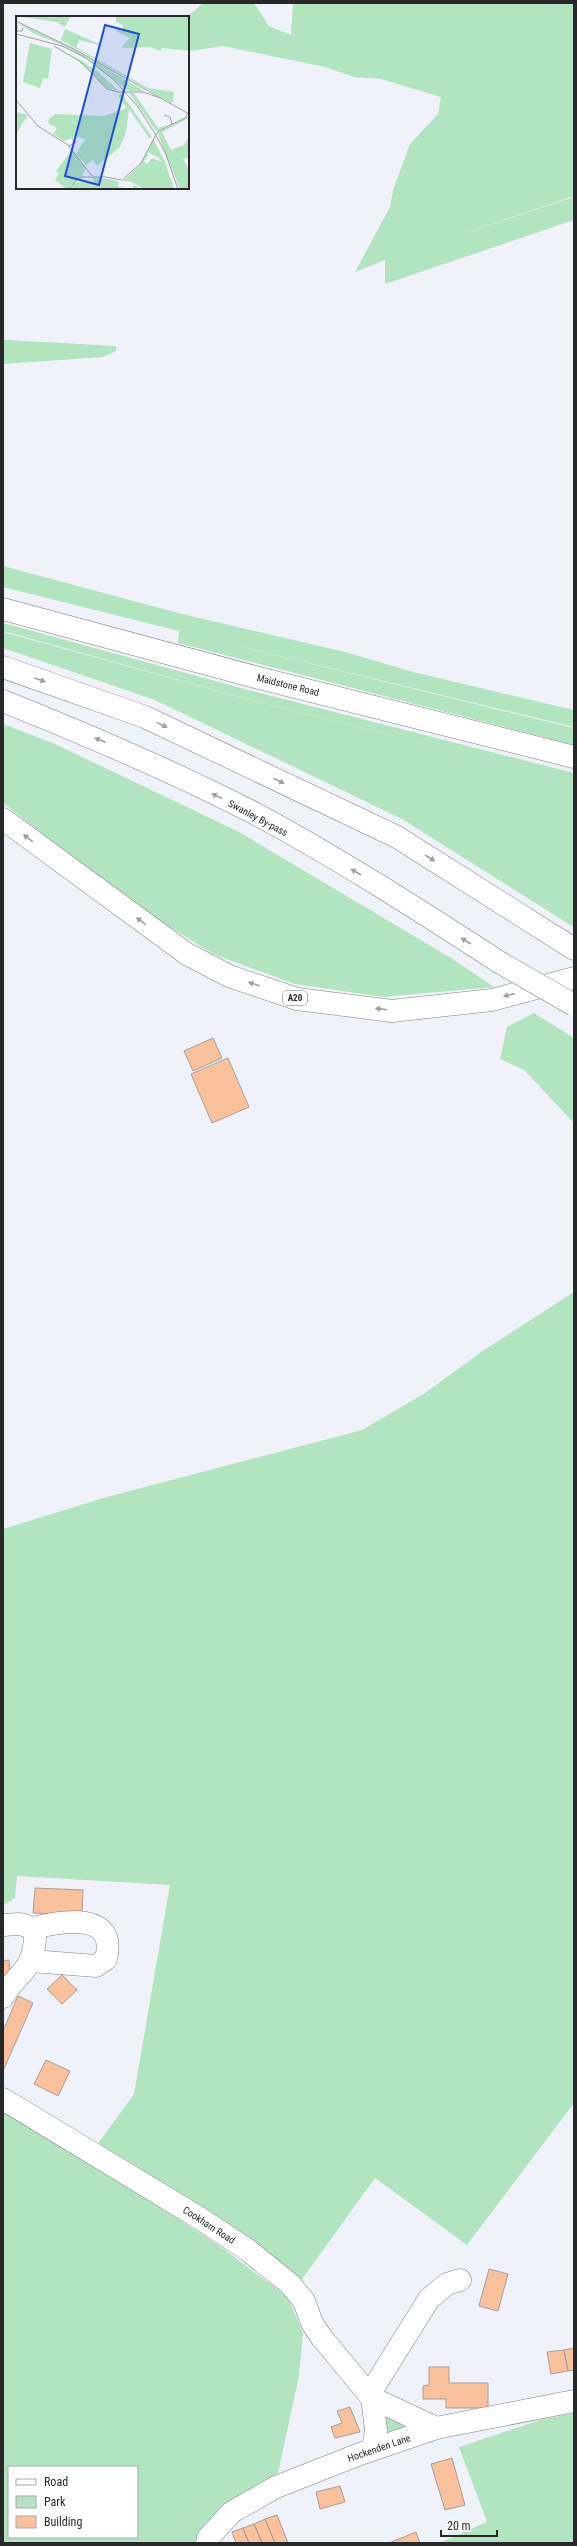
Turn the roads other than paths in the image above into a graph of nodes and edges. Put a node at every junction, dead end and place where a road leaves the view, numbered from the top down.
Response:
1 (3, 609) edge
2 (3, 667) edge
3 (3, 702) edge
4 (574, 757) edge
5 (3, 819) edge
6 (574, 949) edge
7 (574, 978) edge
8 (574, 1005) edge
9 (3, 1925) edge
10 (33, 1928) junction
11 (32, 1961) junction
12 (3, 1997) edge
13 (3, 2099) edge
14 (460, 2280) dead end
15 (371, 2397) junction
16 (574, 2401) edge
17 (436, 2428) junction
18 (373, 2449) junction
19 (207, 2543) edge

1 - 4 main road, Maidstone Road
2 -> 6 main road
8 -> 3 main road, Swanley By-pass, bridge
7 -> 5 main road, A20
9 - 10 main road
10 - 11 main road
10 - 11 main road
11 - 12 main road
13 - 15 main road, Cookham Road
14 - 15 main road
15 - 17 main road, Cookham Road
15 - 18 main road
16 - 17 main road, Hockenden Lane
17 - 18 main road, Hockenden Lane
18 - 19 main road, Hockenden Lane

